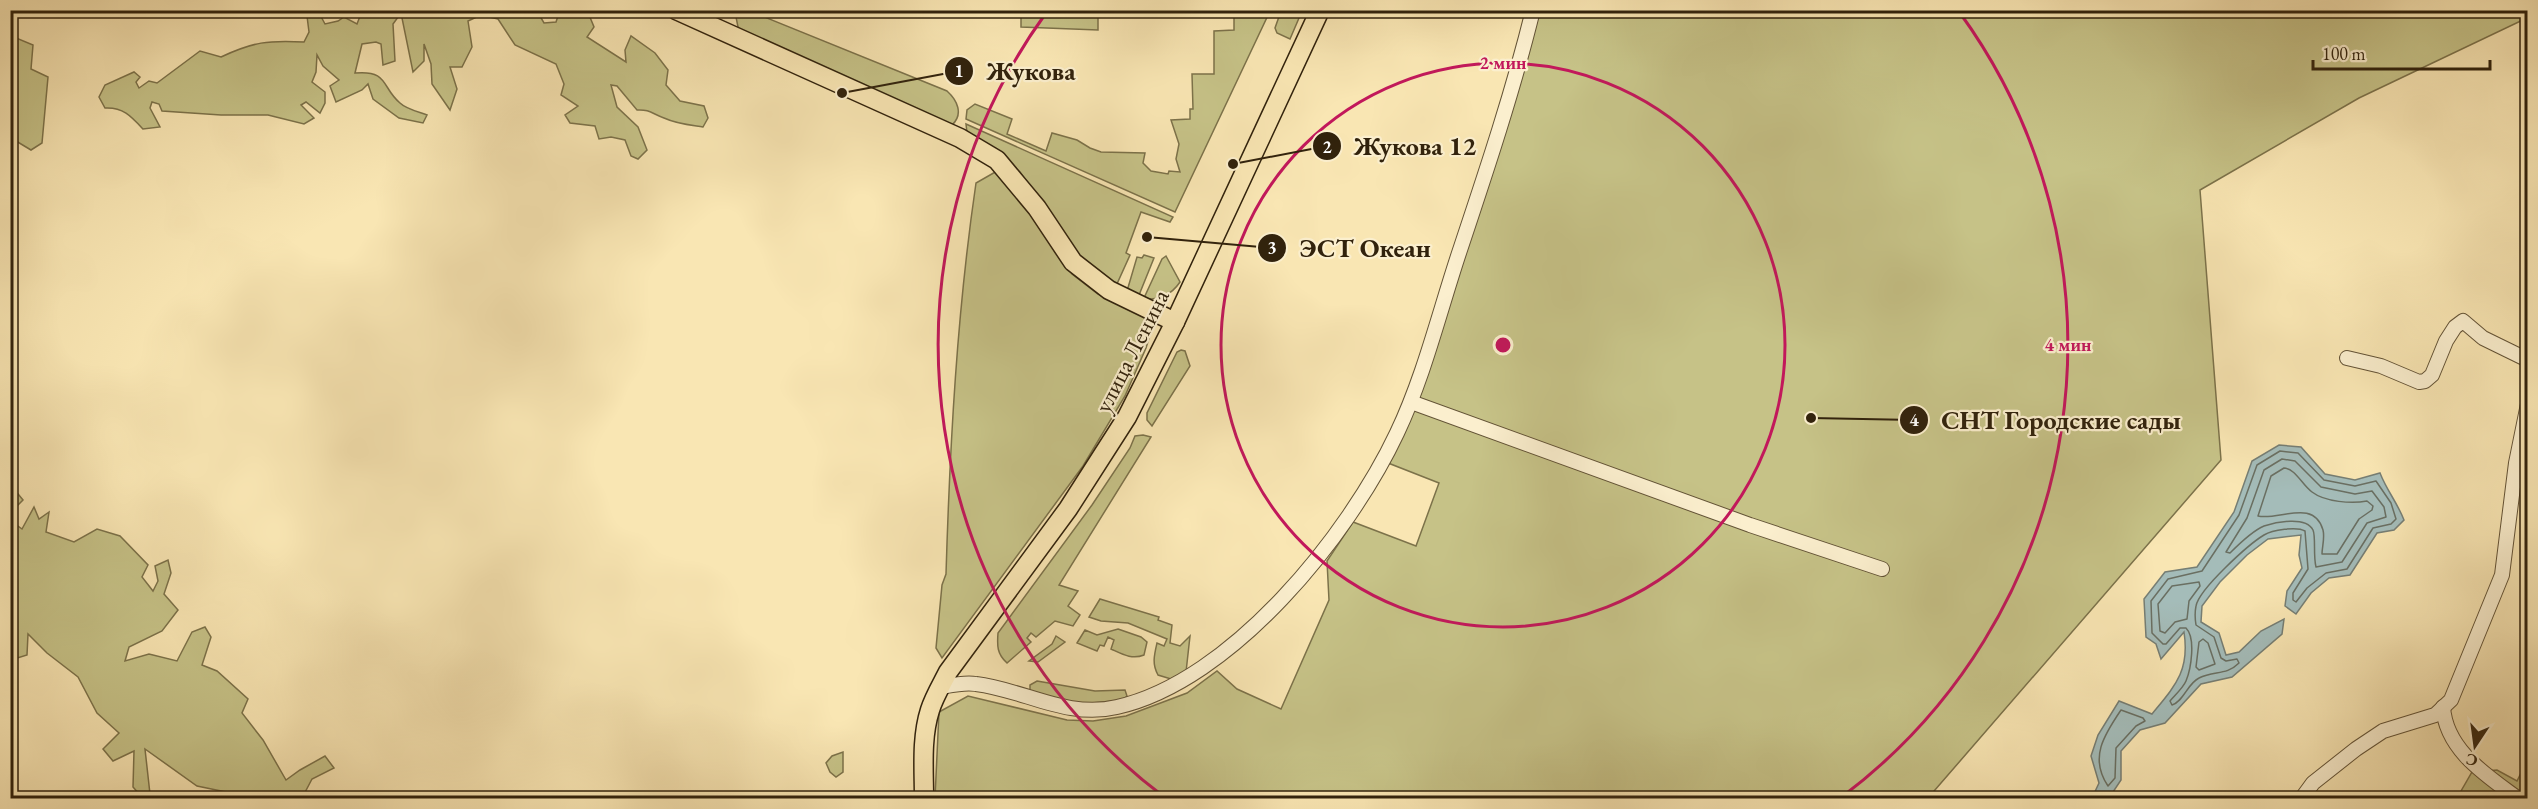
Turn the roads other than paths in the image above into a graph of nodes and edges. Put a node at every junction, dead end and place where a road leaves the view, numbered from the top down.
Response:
1 (676, 10) edge
2 (1320, 10) edge
3 (1533, 10) edge
4 (1175, 322) junction
5 (2348, 358) dead end
6 (2528, 360) edge
7 (1411, 402) junction
8 (2528, 404) edge
9 (1882, 569) dead end
10 (940, 687) junction
11 (2443, 707) junction
12 (924, 798) edge
13 (2302, 798) edge
14 (2517, 798) edge

1 - 4 main road
2 - 4 main road, улица Ленина
3 - 7 street
4 - 10 main road, улица Ленина
5 - 6 street
7 - 9 street
7 - 10 street
8 - 11 street
10 - 12 main road, улица Ленина
11 - 13 street
11 - 14 street

